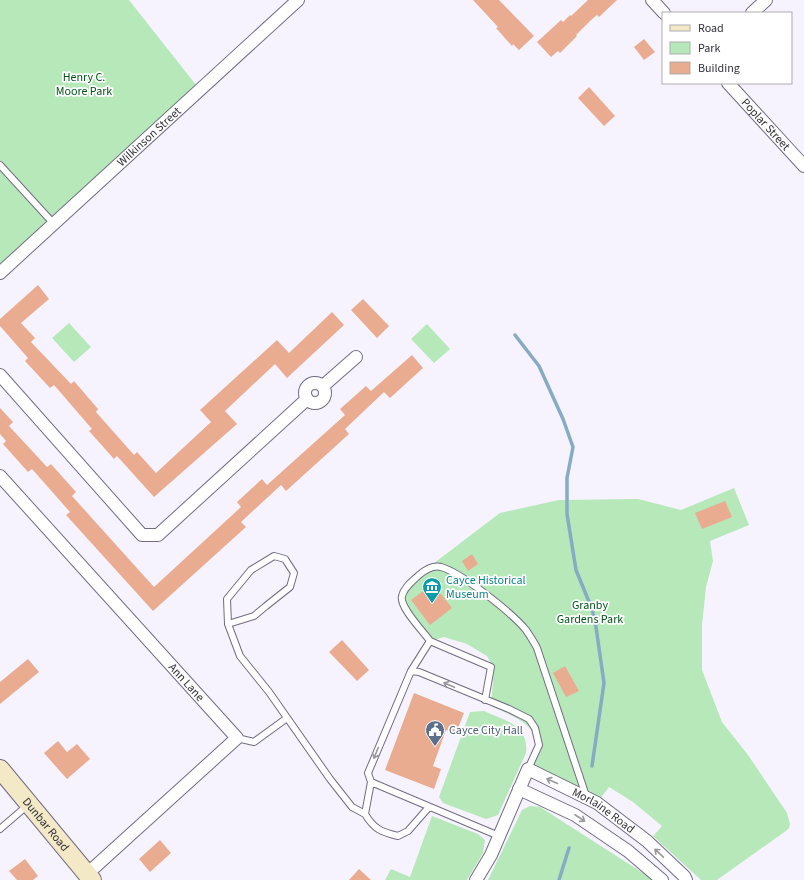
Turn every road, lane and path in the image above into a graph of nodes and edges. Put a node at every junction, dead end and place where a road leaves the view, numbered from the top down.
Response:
1 (298, 0) edge
2 (652, 0) edge
3 (766, 0) edge
4 (663, 12) edge
5 (753, 12) edge
6 (729, 84) edge
7 (0, 165) edge
8 (804, 166) edge
9 (54, 224) junction
10 (0, 273) edge
11 (356, 357) dead end
12 (0, 375) edge
13 (0, 476) edge
14 (228, 624) junction
15 (430, 641) junction
16 (411, 671) junction
17 (486, 700) junction
18 (287, 718) junction
19 (236, 738) junction
20 (0, 769) edge
21 (528, 769) junction
22 (371, 782) junction
23 (519, 790) junction
24 (586, 796) junction
25 (29, 804) junction
26 (429, 807) junction
27 (365, 814) junction
28 (0, 829) edge
29 (499, 836) junction
30 (89, 877) edge
31 (476, 880) edge
32 (662, 880) edge
33 (686, 880) edge

1 - 9 street, Wilkinson Street
2 - 4 street
3 - 5 street
6 - 8 street, Poplar Street
7 - 9 lane
9 - 10 street, Wilkinson Street
11 - 12 street
13 - 19 street, Ann Lane
14 - 14 lane
14 - 18 lane
15 - 16 lane
15 - 17 lane
15 - 24 lane
17 -> 16 lane
16 -> 22 lane
17 - 21 lane
18 - 19 lane
18 - 27 lane
19 - 30 street
20 - 25 street, Dunbar Road
21 - 23 street
24 -> 21 street, Morlaine Road
22 - 26 lane
22 - 27 lane
23 - 29 street
23 -> 32 street, Morlaine Road
33 -> 24 street, Morlaine Road
25 - 28 lane
25 - 30 street, Dunbar Road
26 - 27 lane
26 - 29 lane
29 - 31 street

